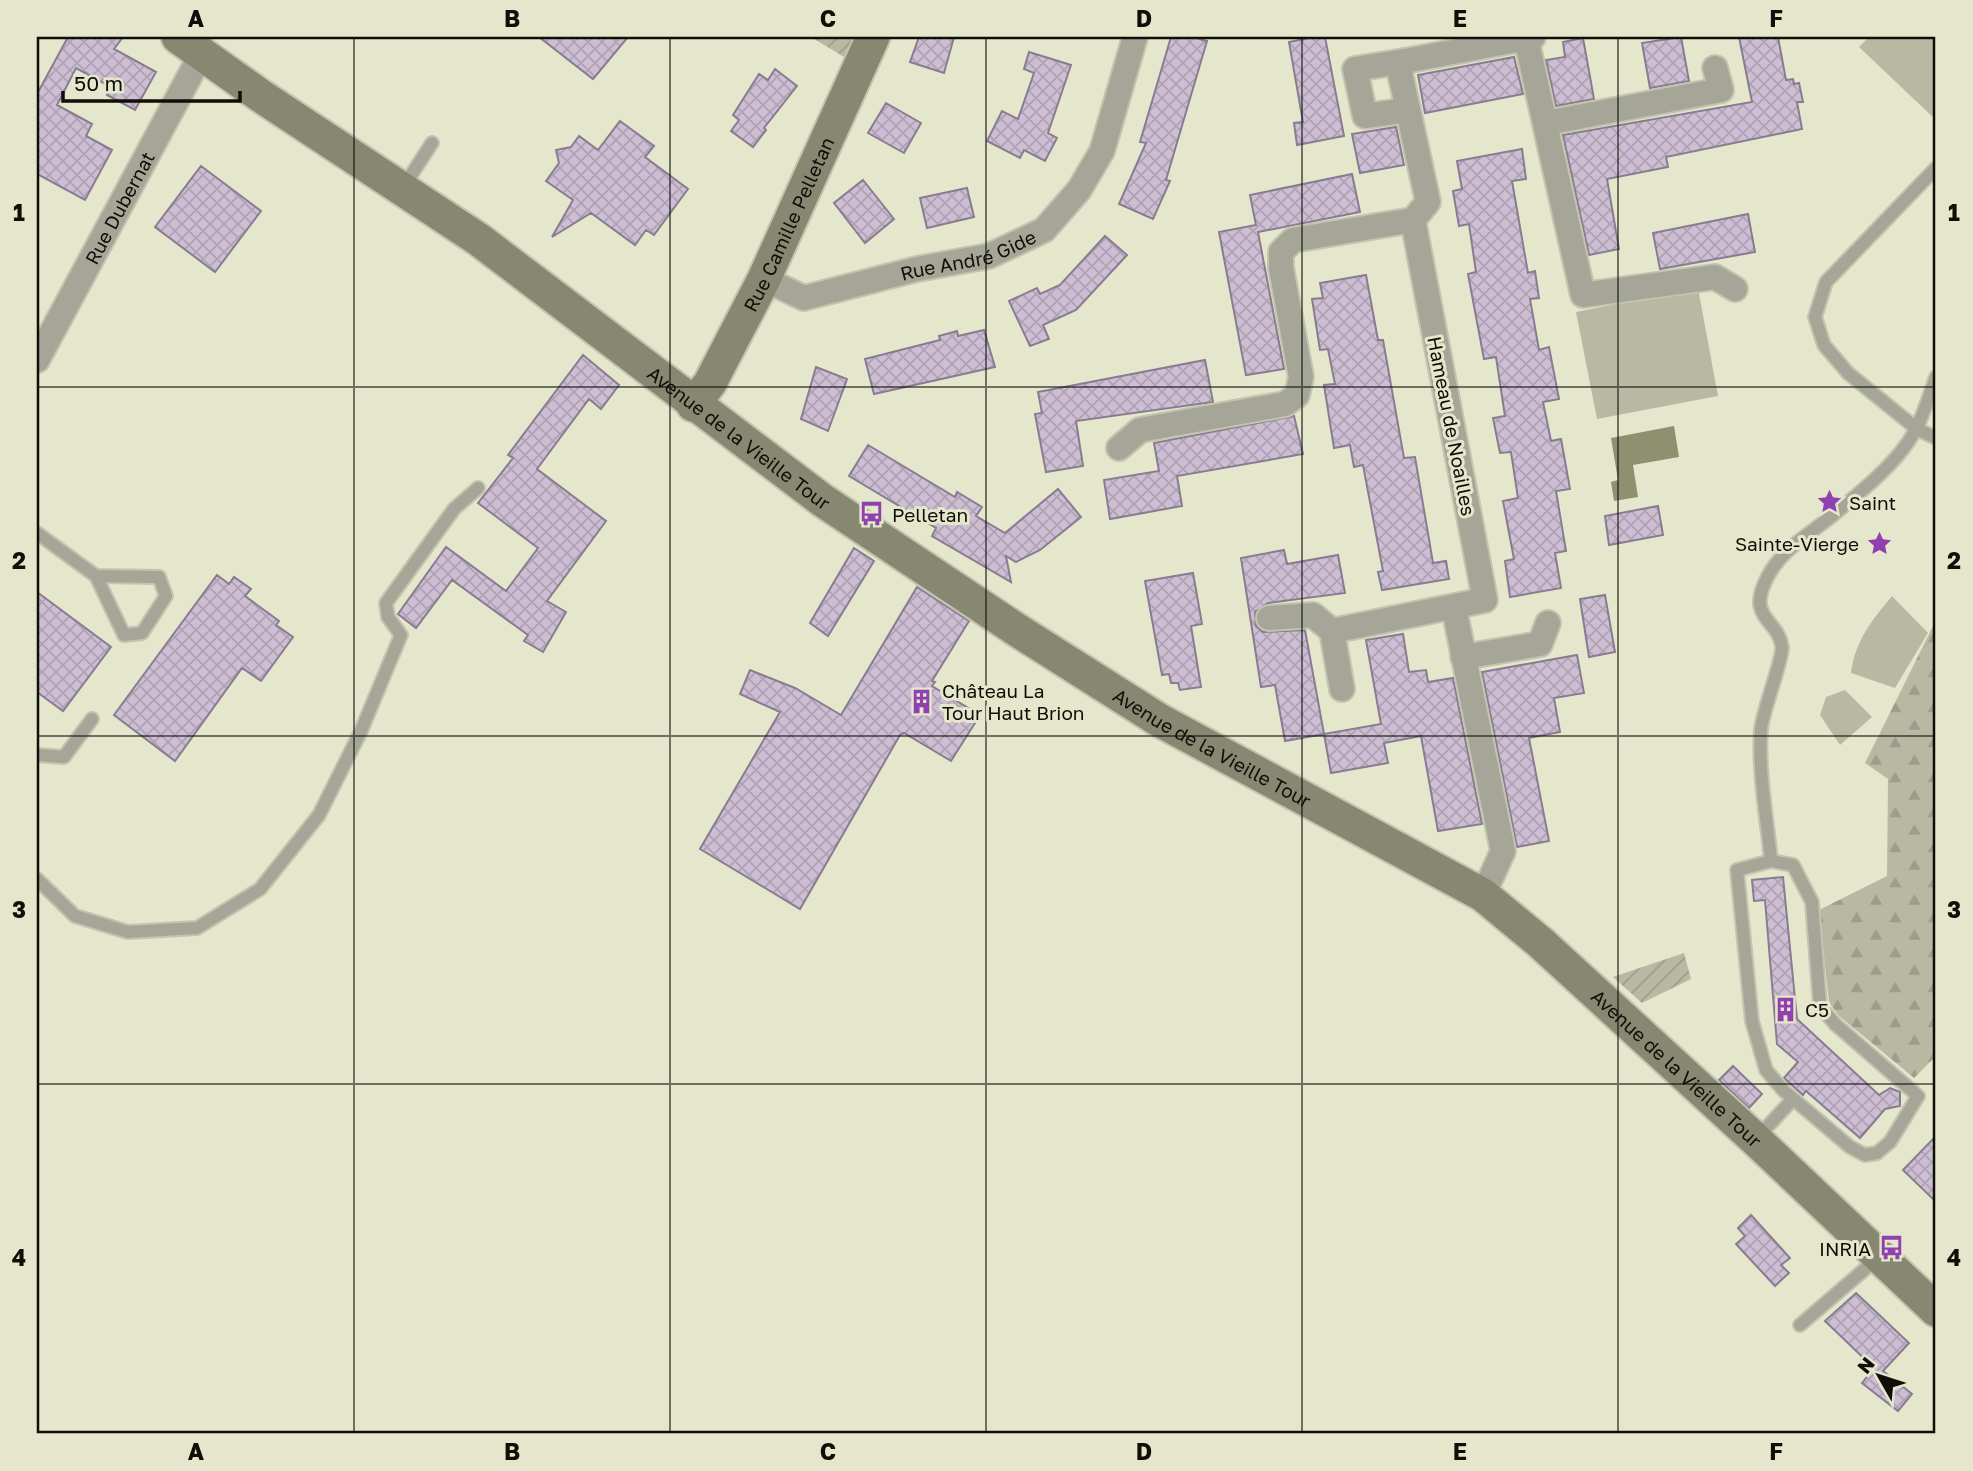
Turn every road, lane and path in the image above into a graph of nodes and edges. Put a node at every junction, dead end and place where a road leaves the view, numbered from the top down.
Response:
1 (873, 37) edge
2 (1135, 37) edge
3 (1529, 38) edge
4 (189, 46) edge
5 (1405, 61) junction
6 (1715, 68) dead end
7 (1408, 110) junction
8 (1546, 123) junction
9 (432, 143) dead end
10 (1936, 168) edge
11 (402, 189) junction
12 (1413, 220) junction
13 (764, 279) junction
14 (1735, 289) dead end
15 (37, 360) edge
16 (1936, 377) edge
17 (693, 405) junction
18 (1917, 429) junction
19 (1936, 438) edge
20 (1119, 447) dead end
21 (478, 488) dead end
22 (37, 533) edge
23 (96, 576) junction
24 (1454, 608) junction
25 (1269, 618) dead end
26 (1548, 623) dead end
27 (1332, 631) junction
28 (1464, 657) junction
29 (1342, 689) dead end
30 (92, 719) dead end
31 (37, 755) edge
32 (1771, 862) junction
33 (37, 879) edge
34 (1483, 895) junction
35 (1793, 1099) junction
36 (1755, 1139) junction
37 (1880, 1256) junction
38 (1936, 1310) edge
39 (1800, 1325) dead end

1 - 13 street, Rue Camille Pelletan
2 - 13 street, Rue André Gide
3 - 5 street
3 - 8 street
4 - 11 street, Avenue de la Vieille Tour
4 - 15 street, Rue Dubernat
5 - 7 street
5 - 7 street
6 - 8 street
7 - 12 street
8 - 14 street
9 - 11 lane
10 - 18 lane
11 - 17 street, Avenue de la Vieille Tour
12 - 20 street
12 - 24 street, Hameau de Noailles
13 - 17 street, Rue Camille Pelletan
16 - 18 lane
17 - 34 street, Avenue de la Vieille Tour
18 - 19 lane
18 - 32 lane
21 - 33 lane
22 - 23 lane
23 - 23 lane
24 - 27 street, Hameau de Noailles
24 - 28 street
25 - 27 street
26 - 28 street
27 - 29 street
28 - 34 street
30 - 31 lane
32 - 35 lane
32 - 35 lane
34 - 36 street, Avenue de la Vieille Tour
35 - 36 lane
36 - 37 street, Avenue de la Vieille Tour
37 - 38 street, Avenue de la Vieille Tour
37 - 39 lane

